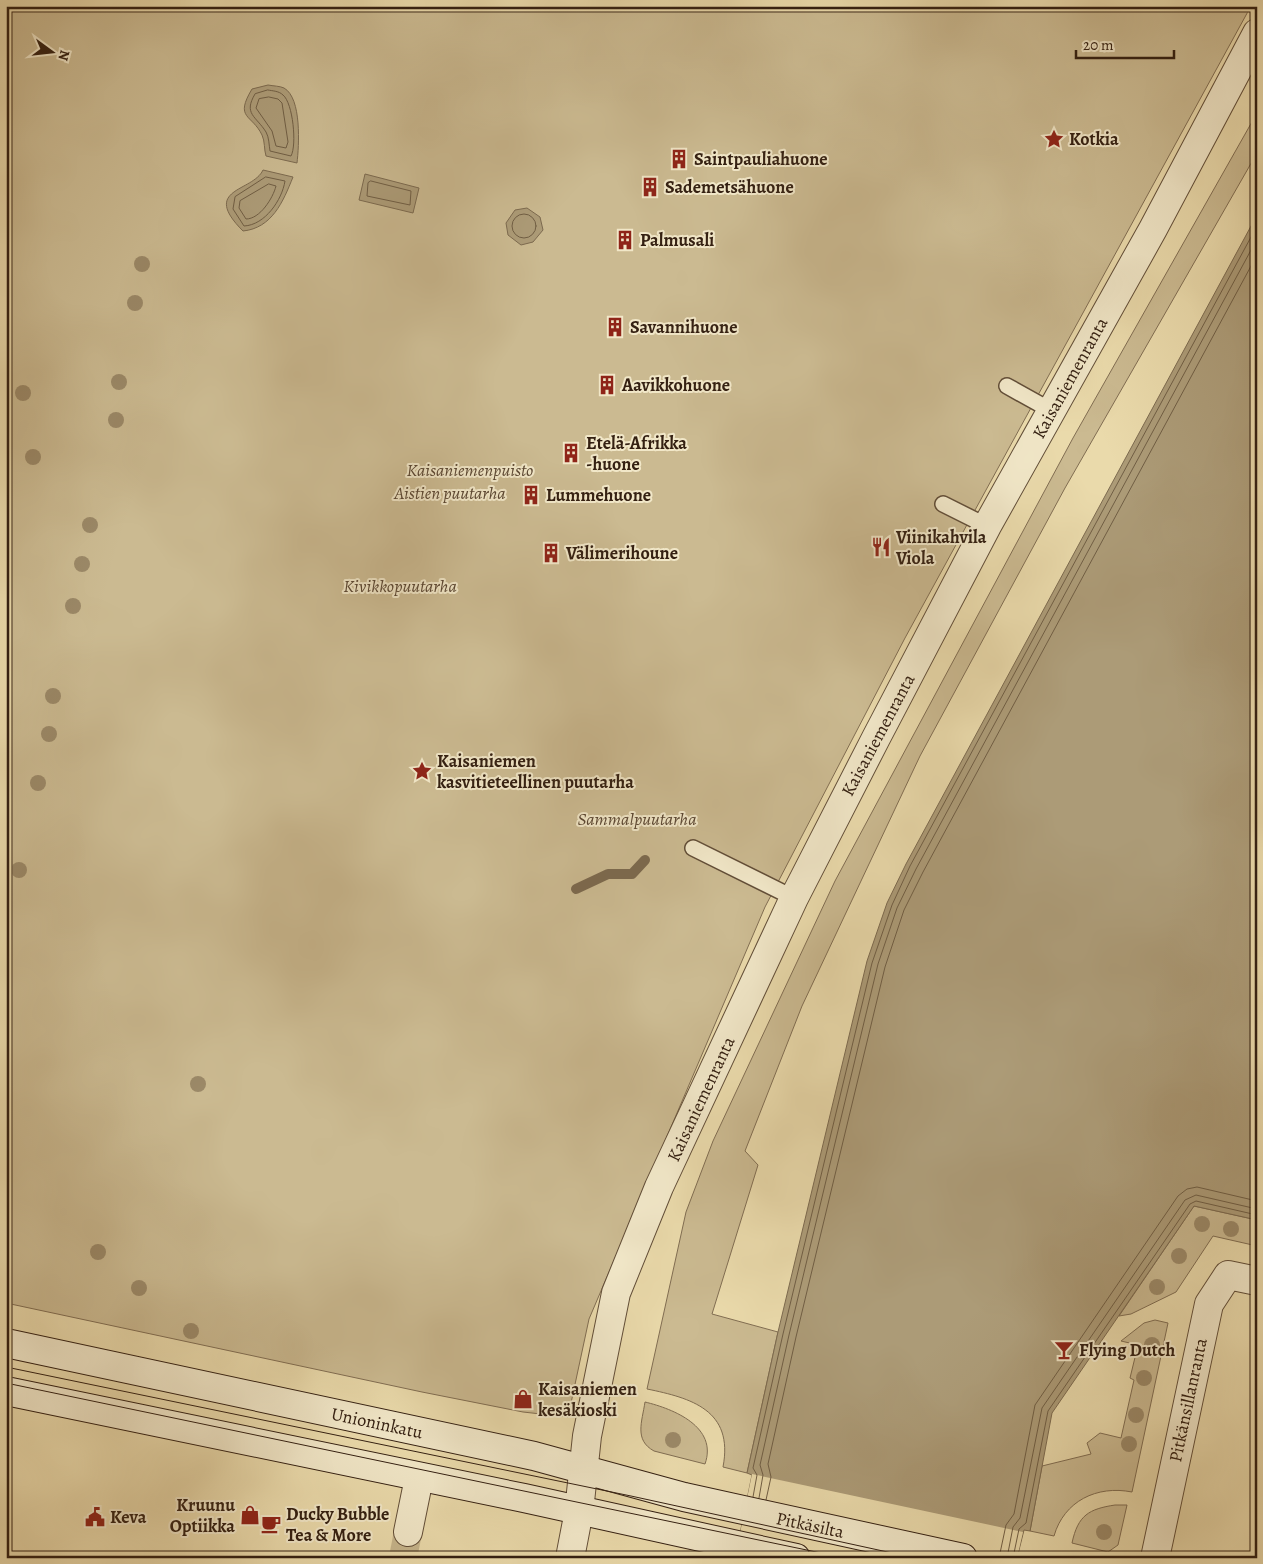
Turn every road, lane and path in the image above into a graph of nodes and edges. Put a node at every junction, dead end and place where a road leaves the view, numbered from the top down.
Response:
1 (1257, 33) edge
2 (1006, 386) dead end
3 (1052, 411) junction
4 (942, 504) dead end
5 (987, 526) junction
6 (693, 848) dead end
7 (794, 898) junction
8 (1257, 1281) edge
9 (6, 1343) edge
10 (6, 1391) edge
11 (584, 1470) junction
12 (419, 1478) junction
13 (745, 1510) joint
14 (579, 1511) junction
15 (408, 1532) tunnel mouth
16 (570, 1558) edge
17 (796, 1558) edge
18 (962, 1558) edge
19 (1155, 1558) edge

1 - 3 street, Kaisaniemenranta
2 - 3 lane
3 - 5 street, Kaisaniemenranta
4 - 5 lane
5 - 7 street, Kaisaniemenranta
6 - 7 lane
7 - 11 street, Kaisaniemenranta
8 - 19 street, Pitkänsillanranta
9 - 11 street, Unioninkatu
10 - 12 street
11 - 13 street, Unioninkatu
11 - 14 street, Kaisaniemenranta
12 - 14 street
12 - 15 street
13 - 18 street, Pitkäsilta
14 - 16 street, Kaisaniemenranta
14 - 17 street, Pitkäsilta

